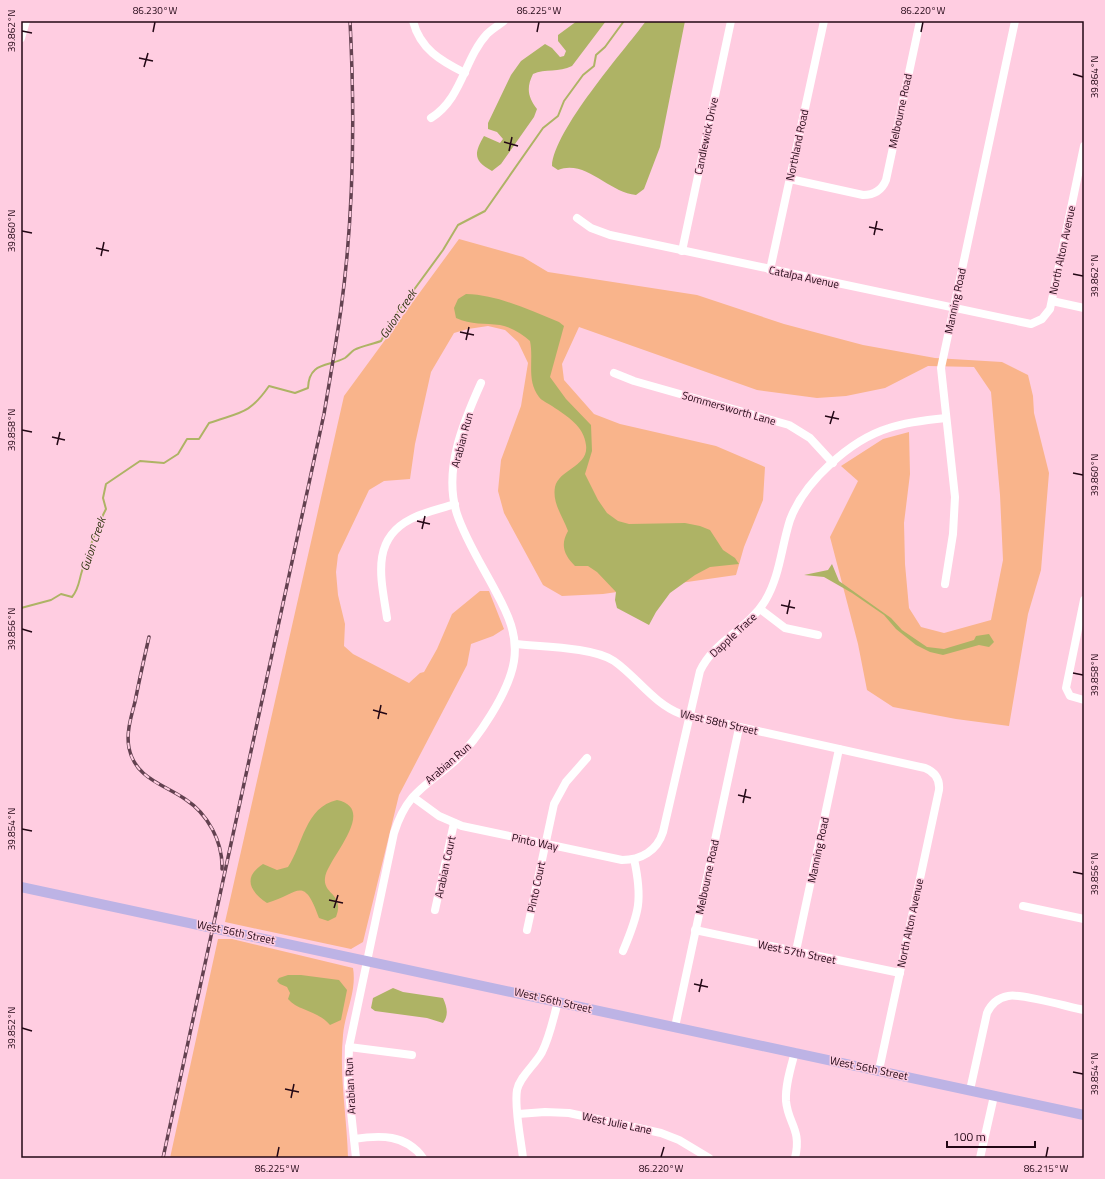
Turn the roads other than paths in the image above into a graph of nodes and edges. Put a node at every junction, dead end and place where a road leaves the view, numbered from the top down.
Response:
1 (26, 21) edge
2 (414, 21) edge
3 (504, 21) edge
4 (731, 21) edge
5 (824, 21) edge
6 (920, 21) edge
7 (1015, 21) edge
8 (21, 38) edge
9 (465, 73) junction
10 (431, 118) dead end
11 (1084, 146) edge
12 (790, 179) junction
13 (578, 218) dead end
14 (682, 251) junction
15 (770, 270) junction
16 (1052, 301) junction
17 (1084, 308) edge
18 (953, 309) junction
19 (1035, 323) joint
20 (614, 373) dead end
21 (481, 383) dead end
22 (946, 418) junction
23 (833, 463) junction
24 (454, 504) junction
25 (945, 584) dead end
26 (1084, 600) edge
27 (760, 609) junction
28 (387, 618) dead end
29 (818, 635) dead end
30 (515, 644) junction
31 (1084, 700) edge
32 (689, 716) junction
33 (739, 728) junction
34 (840, 749) junction
35 (587, 758) dead end
36 (936, 776) joint
37 (413, 797) junction
38 (454, 823) junction
39 (545, 844) junction
40 (634, 859) junction
41 (21, 887) edge
42 (1023, 906) dead end
43 (435, 910) dead end
44 (1084, 919) edge
45 (527, 930) dead end
46 (695, 930) junction
47 (623, 951) dead end
48 (796, 951) junction
49 (367, 960) junction
50 (900, 973) junction
51 (558, 1002) junction
52 (1084, 1010) edge
53 (675, 1027) junction
54 (349, 1047) junction
55 (795, 1052) junction
56 (412, 1055) dead end
57 (879, 1070) junction
58 (970, 1090) junction
59 (994, 1096) junction
60 (518, 1114) junction
61 (1084, 1115) edge
62 (354, 1139) junction
63 (356, 1158) edge
64 (423, 1158) edge
65 (524, 1158) edge
66 (709, 1158) edge
67 (795, 1158) edge
68 (980, 1158) edge

1 - 8 street
2 - 9 street
3 - 9 street
4 - 14 street, Candlewick Drive
5 - 12 street, Northland Road
6 - 12 street, Melbourne Road
7 - 18 street, Manning Road
9 - 10 street
11 - 16 street, North Alton Avenue
12 - 15 street, Northland Road
13 - 14 street, Catalpa Avenue
14 - 15 street, Catalpa Avenue
15 - 18 street, Catalpa Avenue
16 - 17 street
16 - 19 street, North Alton Avenue
18 - 19 street, Catalpa Avenue
18 - 22 street, Manning Road
20 - 23 street, Sommersworth Lane
21 - 24 street, Arabian Run
22 - 23 street, Dapple Trace
22 - 25 street, Manning Road
23 - 27 street, Dapple Trace
24 - 28 street
24 - 30 street, Arabian Run
26 - 31 street
27 - 29 street
27 - 32 street, Dapple Trace
30 - 32 street, West 58th Street
30 - 37 street, Arabian Run
32 - 33 street, West 58th Street
32 - 40 street, Dapple Trace
33 - 34 street, West 58th Street
33 - 46 street, Melbourne Road
34 - 36 street, West 58th Street
34 - 48 street, Manning Road
35 - 39 street, Pinto Court
36 - 50 street, North Alton Avenue
37 - 38 street, Pinto Way
37 - 49 street, Arabian Run
38 - 39 street, Pinto Way
38 - 43 street, Arabian Court
39 - 40 street, Pinto Way
39 - 45 street, Pinto Court
40 - 47 street
41 - 49 main road, West 56th Street
42 - 44 street
46 - 48 street, West 57th Street
46 - 53 street, Melbourne Road
48 - 50 street, West 57th Street
49 - 51 main road, West 56th Street
49 - 54 street, Arabian Run
50 - 57 street, North Alton Avenue
51 - 53 main road, West 56th Street
51 - 60 street
52 - 58 street
53 - 55 main road, West 56th Street
54 - 56 street
54 - 62 street, Arabian Run
55 - 57 main road, West 56th Street
55 - 67 street
57 - 58 main road, West 56th Street
58 - 59 main road, West 56th Street
59 - 61 main road, West 56th Street
59 - 68 street
60 - 65 street
60 - 66 street, West Julie Lane
62 - 63 street, Arabian Run
62 - 64 street

